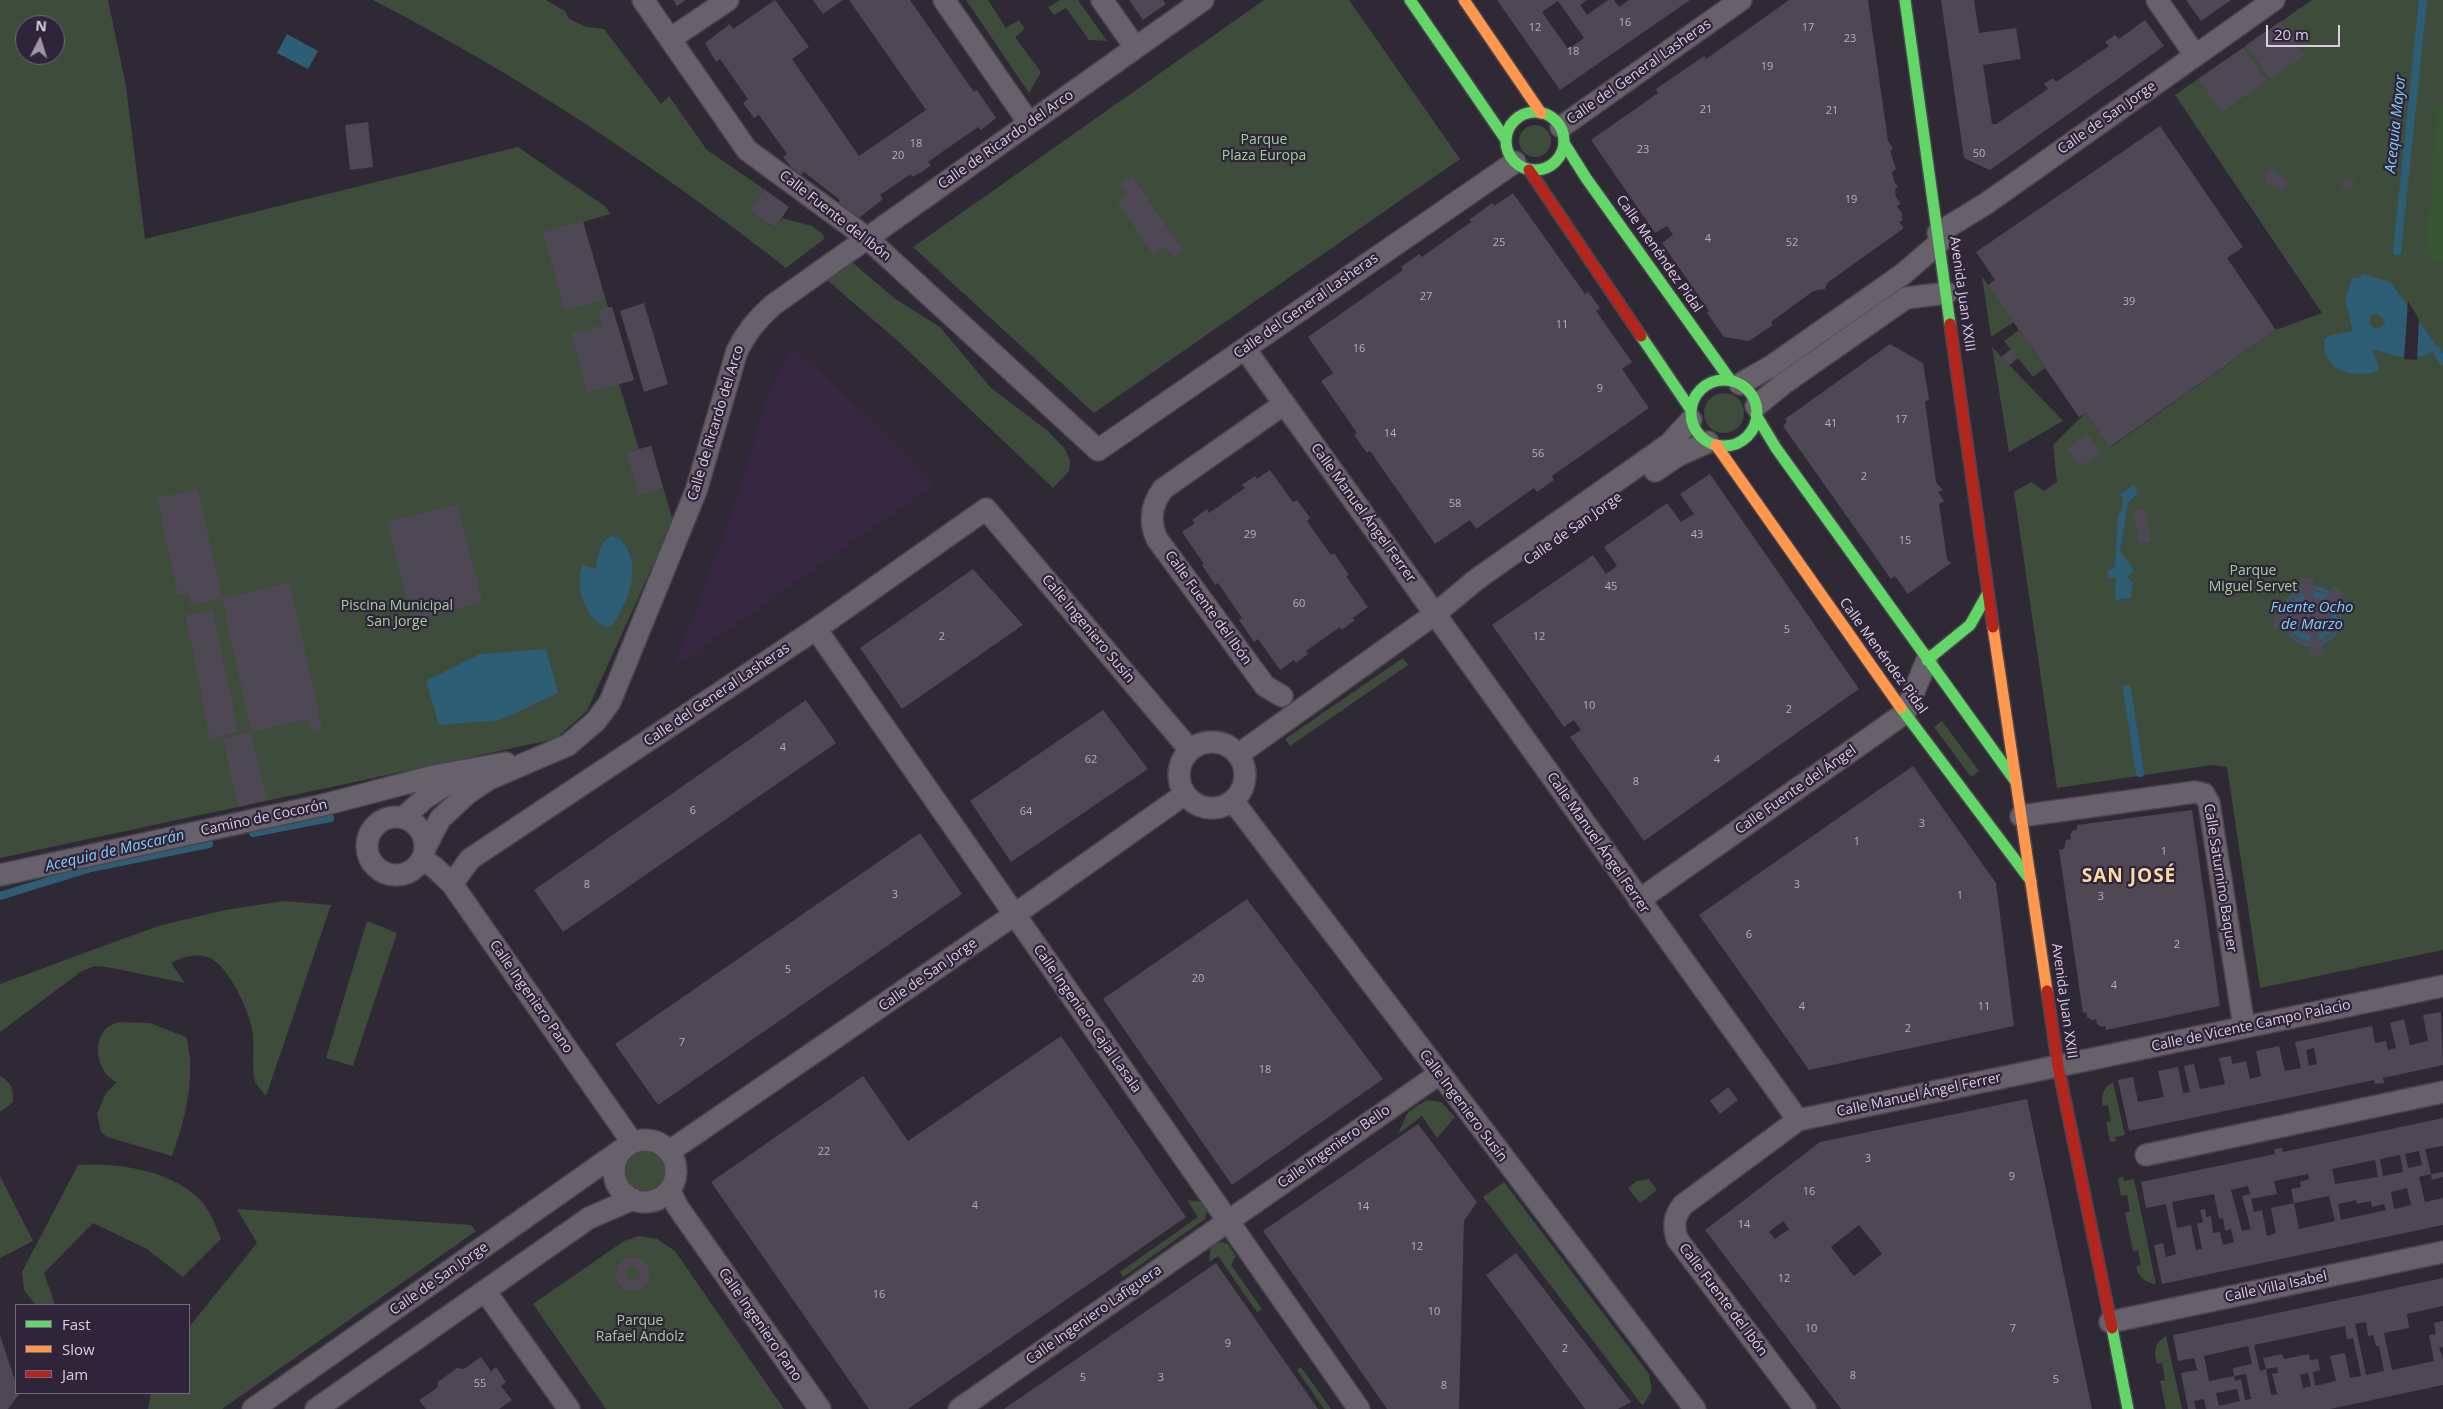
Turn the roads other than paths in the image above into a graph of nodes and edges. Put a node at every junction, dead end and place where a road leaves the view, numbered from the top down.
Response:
1 (643, 0) edge
2 (728, 0) edge
3 (944, 0) edge
4 (1102, 0) edge
5 (1203, 0) edge
6 (1410, 0) edge
7 (1464, 0) edge
8 (1741, 0) edge
9 (1906, 0) edge
10 (2157, 0) edge
11 (2274, 0) edge
12 (670, 39) junction
13 (1135, 47) junction
14 (2195, 55) junction
15 (1541, 113) junction
16 (1029, 123) junction
17 (1562, 135) junction
18 (1506, 140) junction
19 (1522, 166) junction
20 (868, 238) junction
21 (1939, 238) junction
22 (1947, 293) junction
23 (1244, 349) junction
24 (1735, 382) junction
25 (1284, 404) junction
26 (1756, 411) junction
27 (1691, 415) junction
28 (1712, 443) junction
29 (1098, 450) joint
30 (986, 509) joint
31 (1988, 593) junction
32 (1436, 614) junction
33 (816, 629) junction
34 (1927, 660) junction
35 (1282, 696) dead end
36 (1905, 714) junction
37 (1190, 750) junction
38 (1239, 754) junction
39 (538, 757) junction
40 (477, 768) junction
41 (2016, 782) junction
42 (1185, 794) junction
43 (352, 799) junction
44 (1233, 801) junction
45 (2021, 816) junction
46 (394, 818) junction
47 (424, 854) junction
48 (0, 875) edge
49 (2031, 881) junction
50 (452, 884) junction
51 (1639, 900) junction
52 (1014, 915) junction
53 (2443, 986) edge
54 (2244, 1028) junction
55 (2058, 1066) junction
56 (1439, 1074) junction
57 (2443, 1092) edge
58 (1798, 1120) junction
59 (628, 1145) junction
60 (670, 1151) junction
61 (2146, 1155) dead end
62 (670, 1190) junction
63 (633, 1199) junction
64 (1228, 1220) junction
65 (2443, 1252) edge
66 (485, 1291) junction
67 (2110, 1322) junction
68 (1686, 1406) edge
69 (253, 1409) edge
70 (316, 1409) edge
71 (569, 1409) edge
72 (820, 1409) edge
73 (959, 1409) edge
74 (1359, 1409) edge
75 (1805, 1409) edge
76 (2128, 1409) edge

1 - 12 street, Calle Fuente del Ibón
2 - 12 street
3 - 16 street
4 - 13 street
5 - 13 street, Calle de Ricardo del Arco
6 - 18 main road
7 - 15 main road
8 - 17 street, Calle del General Lasheras
9 - 21 main road, Avenida Juan XXIII
10 - 14 street
11 - 14 street, Calle de San Jorge
12 - 20 street, Calle Fuente del Ibón
13 - 16 street, Calle de Ricardo del Arco
14 - 21 street, Calle de San Jorge
15 - 17 main road
15 - 18 main road
16 - 20 street, Calle de Ricardo del Arco
17 - 19 main road
17 - 24 main road, Calle Menéndez Pidal
18 - 19 main road
19 - 23 street, Calle del General Lasheras
19 - 27 main road
20 - 29 street, Calle Fuente del Ibón
20 - 39 street, Calle de Ricardo del Arco
21 - 22 main road, Avenida Juan XXIII
21 - 24 street, Calle de San Jorge
22 - 26 street
22 - 31 main road, Avenida Juan XXIII
23 - 25 street, Calle Manuel Ángel Ferrer
23 - 29 street, Calle del General Lasheras
24 - 26 main road
24 - 27 main road
25 - 32 street, Calle Manuel Ángel Ferrer
25 - 35 street, Calle Fuente del Ibón
26 - 28 main road
26 - 34 main road
27 - 28 main road
27 - 32 street, Calle de San Jorge
28 - 32 street, Calle de San Jorge
28 - 36 main road, Calle Menéndez Pidal
30 - 33 street, Calle del General Lasheras
30 - 37 street, Calle Ingeniero Susín
31 - 34 main road
31 - 41 main road, Avenida Juan XXIII
32 - 38 street, Calle de San Jorge
32 - 51 street, Calle Manuel Ángel Ferrer
33 - 50 street, Calle del General Lasheras
33 - 52 street, Calle Ingeniero Cajal Lasala
34 - 36 street
34 - 41 main road
36 - 49 main road, Calle Menéndez Pidal
36 - 51 street, Calle Fuente del Ángel
37 - 38 street
37 - 42 street
38 - 44 street
39 - 40 street, Camino de Cocorón
39 - 47 street, Calle de Ricardo del Arco
40 - 43 street, Camino de Cocorón
40 - 46 street, Camino de Cocorón
41 - 45 main road, Avenida Juan XXIII
42 - 44 street
42 - 52 street, Calle de San Jorge
43 - 46 street
43 - 48 street, Camino de Cocorón
44 - 56 street, Calle Ingeniero Susín
45 - 49 main road, Avenida Juan XXIII
45 - 54 street, Calle Saturnino Baquer
46 - 47 street
46 - 47 street
47 - 50 street, Calle Ingeniero Pano
49 - 55 main road, Avenida Juan XXIII
50 - 59 street, Calle Ingeniero Pano
51 - 58 street, Calle Manuel Ángel Ferrer
52 - 60 street, Calle de San Jorge
52 - 64 street, Calle Ingeniero Cajal Lasala
53 - 54 street, Calle de Vicente Campo Palacio
54 - 55 street, Calle de Vicente Campo Palacio
55 - 58 street, Calle Manuel Ángel Ferrer
55 - 67 main road, Avenida Juan XXIII
56 - 64 street, Calle Ingeniero Bello
56 - 68 street, Calle Ingeniero Susín
57 - 61 street
58 - 75 street, Calle Fuente del Ibón
59 - 60 street
59 - 63 street
59 - 69 street, Calle de San Jorge
60 - 62 street
62 - 63 street
62 - 72 street, Calle Ingeniero Pano
63 - 66 street
64 - 73 street, Calle Ingeniero Lafiguera
64 - 74 street, Calle Ingeniero Cajal Lasala
65 - 67 street, Calle Villa Isabel
66 - 70 street
66 - 71 street
67 - 76 main road, Avenida Juan XXIII

